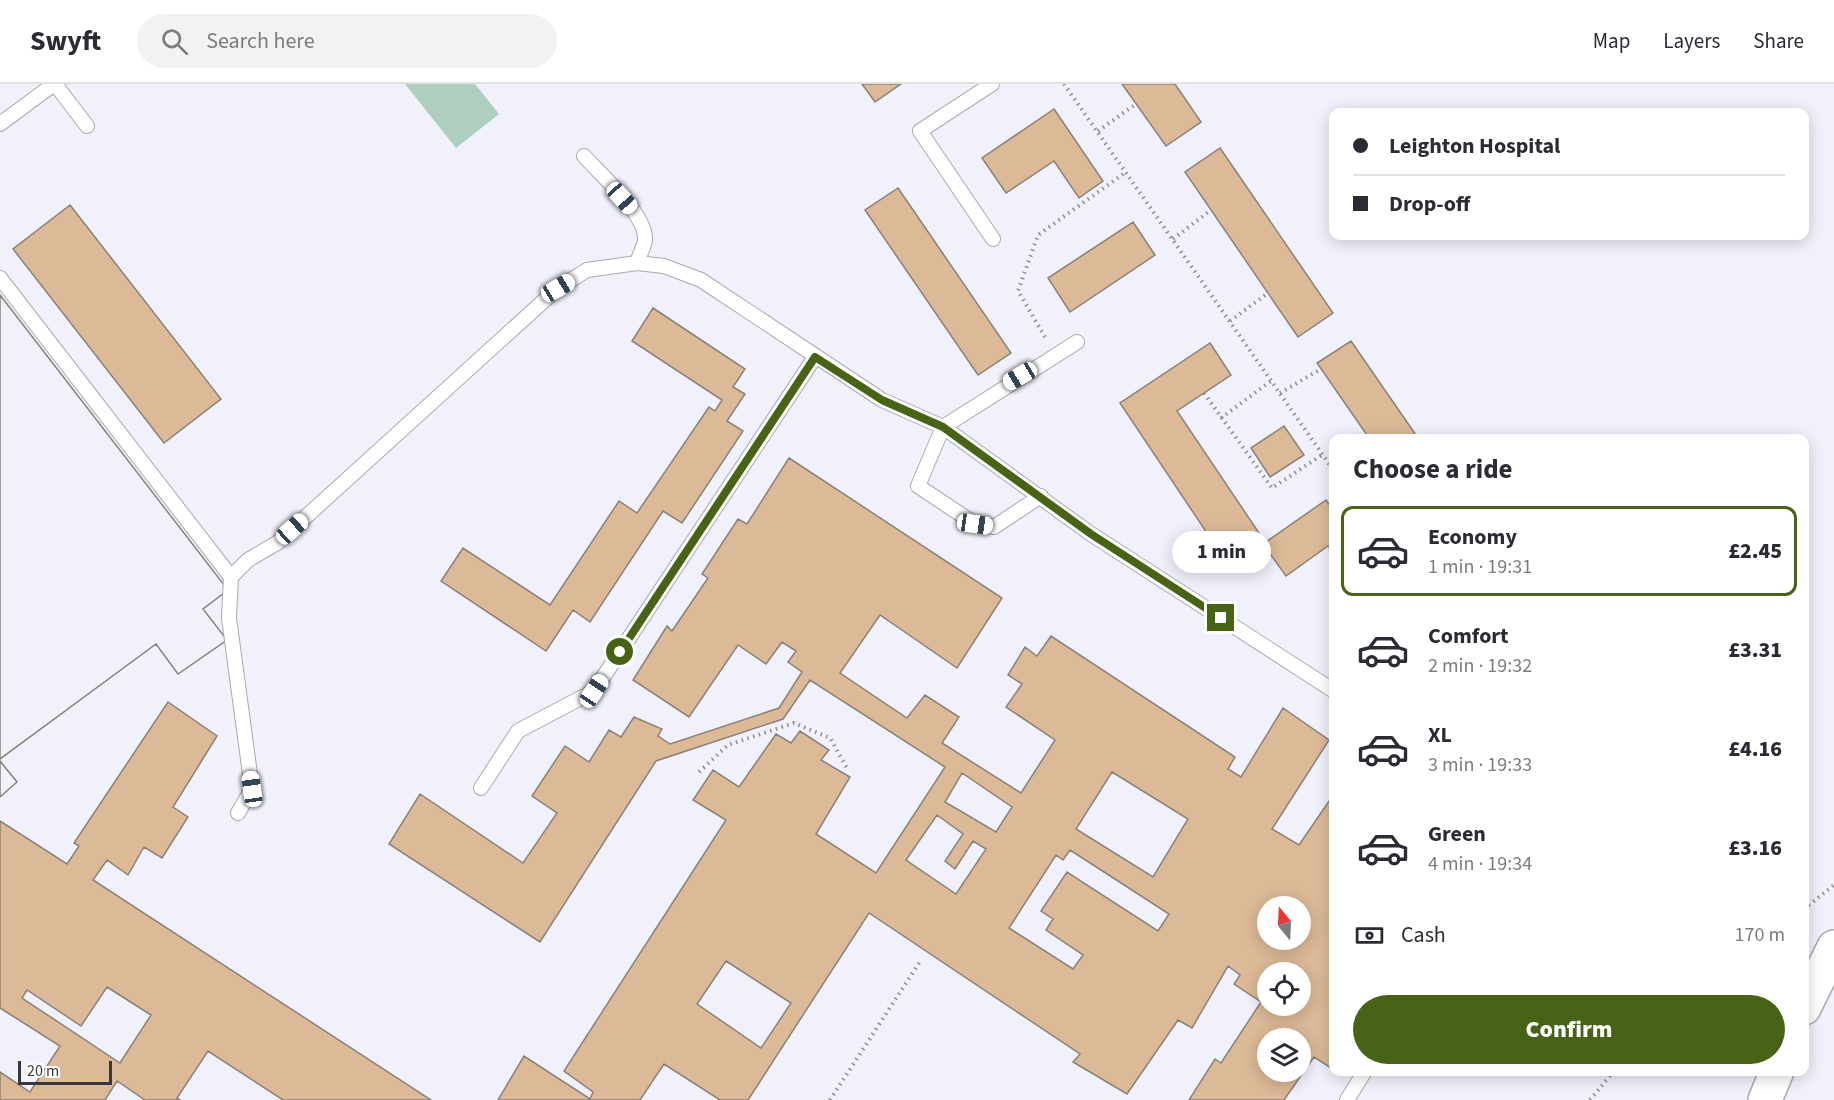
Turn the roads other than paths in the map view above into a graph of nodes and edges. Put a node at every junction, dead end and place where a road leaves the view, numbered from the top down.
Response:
1 (54, 84) edge
2 (992, 84) edge
3 (0, 124) edge
4 (87, 126) dead end
5 (584, 156) dead end
6 (993, 239) dead end
7 (637, 263) junction
8 (0, 278) edge
9 (1077, 342) dead end
10 (815, 357) junction
11 (943, 427) junction
12 (1041, 496) junction
13 (231, 577) junction
14 (1329, 688) edge
15 (482, 788) dead end
16 (238, 813) dead end
17 (1834, 947) edge
18 (1809, 998) edge
19 (1362, 1076) edge
20 (1775, 1076) edge
21 (1347, 1100) edge
22 (1765, 1100) edge

1 - 3 lane
1 - 4 lane
2 - 6 lane
5 - 7 lane
7 - 10 lane
7 - 13 lane
8 - 13 lane
9 - 11 lane
10 - 11 lane
10 - 15 lane
11 - 12 lane
11 - 12 lane
12 - 14 lane
13 - 16 lane
17 - 18 street
19 - 21 lane
20 - 22 street

